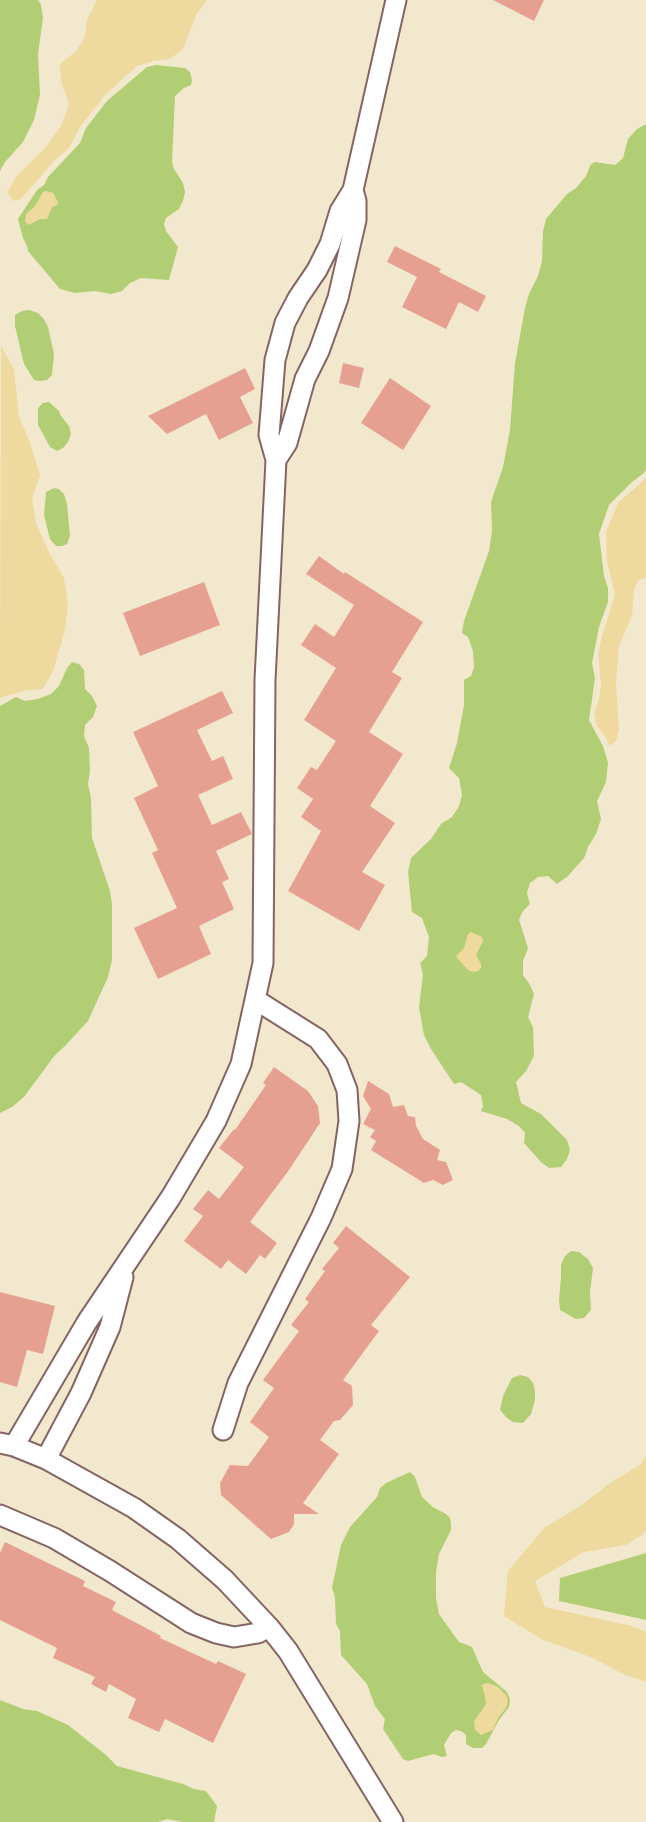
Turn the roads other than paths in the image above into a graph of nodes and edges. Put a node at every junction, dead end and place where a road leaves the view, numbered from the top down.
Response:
1 (396, 0) edge
2 (353, 190) junction
3 (276, 460) junction
4 (256, 999) junction
5 (126, 1265) junction
6 (223, 1430) dead end
7 (7, 1445) edge
8 (46, 1459) junction
9 (0, 1515) edge
10 (269, 1627) junction
11 (393, 1822) edge

1 - 2 street
2 - 3 street
2 - 3 street
3 - 4 street
4 - 5 street
4 - 6 street
5 - 7 street
5 - 8 street
7 - 8 street
8 - 10 street
9 - 10 street
10 - 11 street

